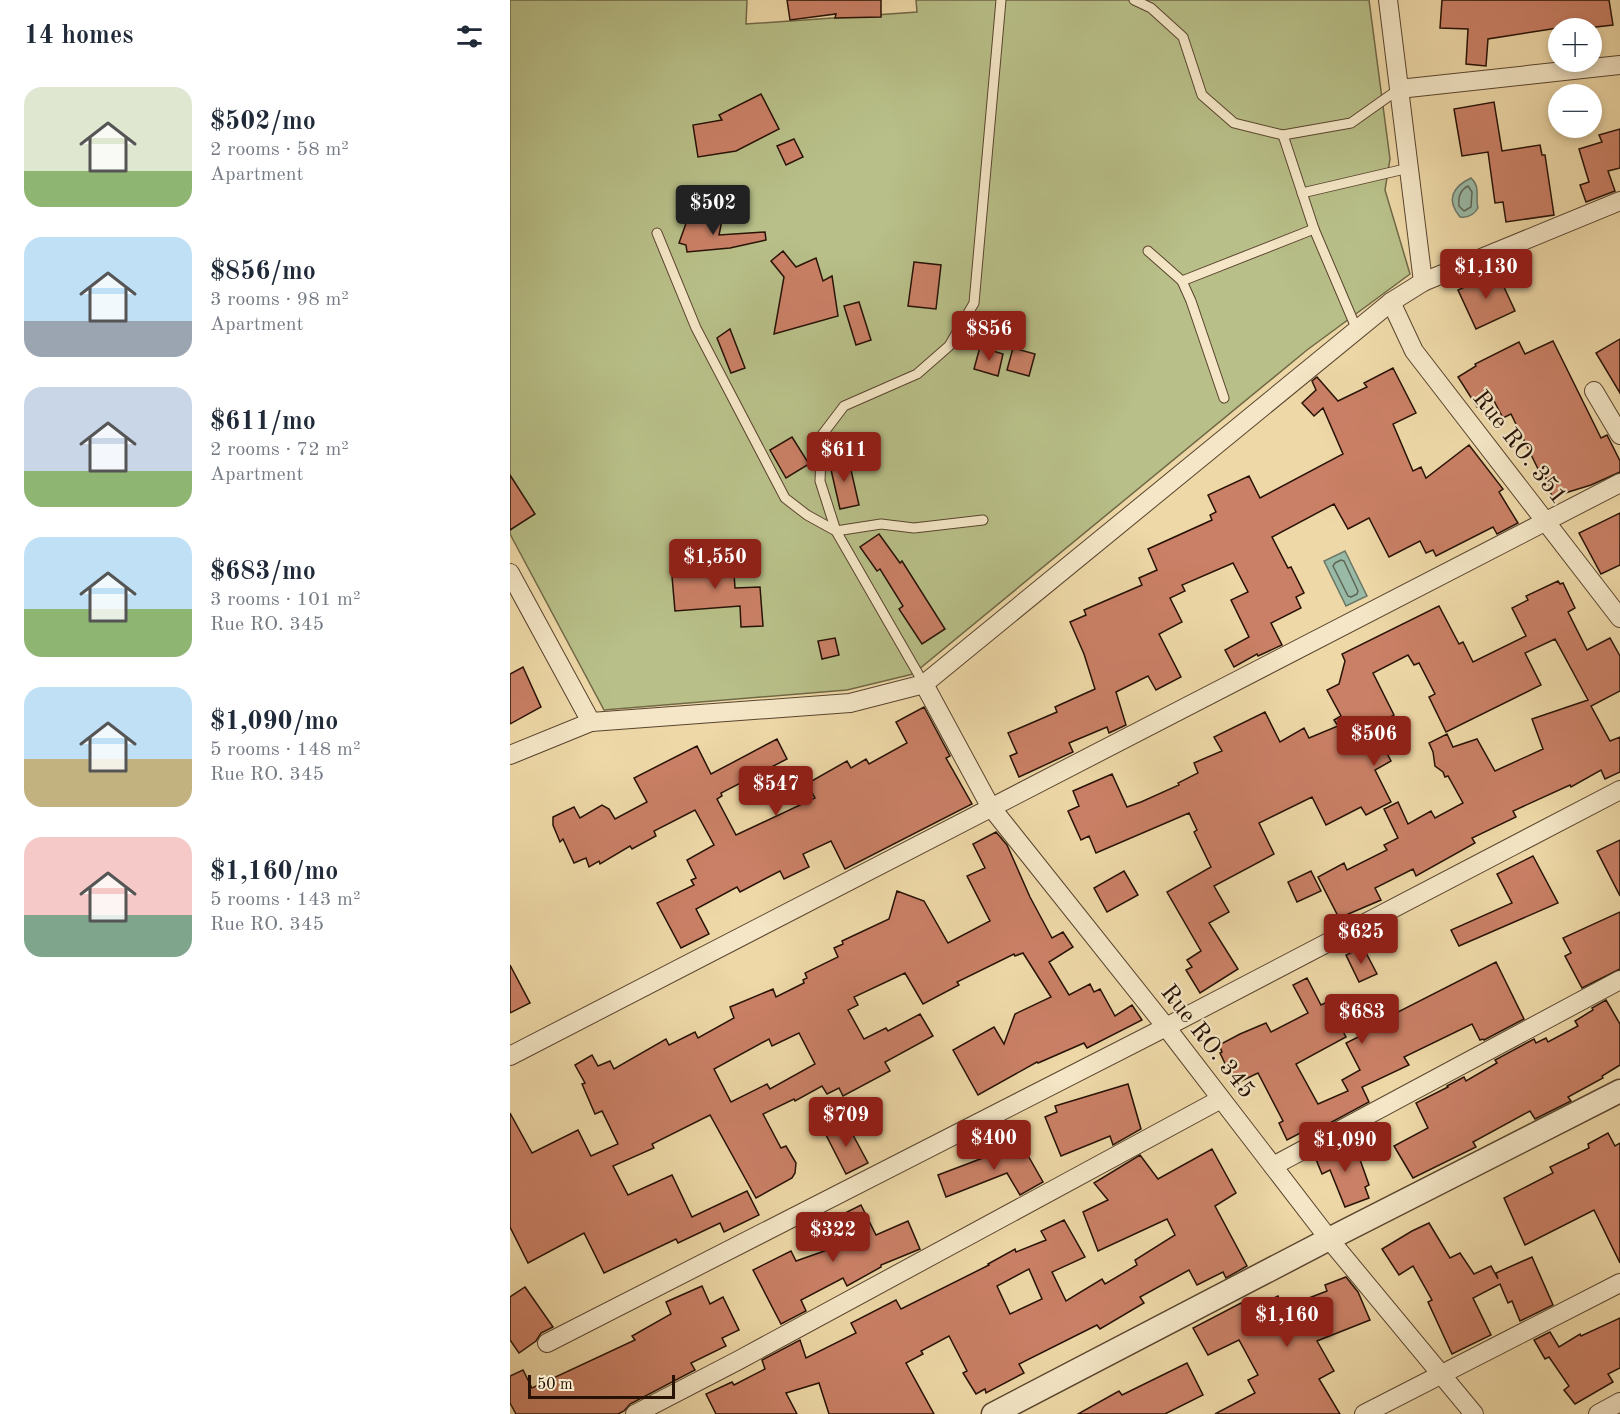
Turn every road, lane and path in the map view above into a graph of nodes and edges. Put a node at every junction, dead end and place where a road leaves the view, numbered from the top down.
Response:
1 (1001, 0) edge
2 (1134, 0) edge
3 (1388, 0) edge
4 (1620, 65) edge
5 (1399, 89) junction
6 (1283, 135) junction
7 (1409, 168) junction
8 (1302, 194) junction
9 (1620, 201) edge
10 (1314, 229) junction
11 (657, 233) dead end
12 (1148, 251) dead end
13 (1182, 281) junction
14 (1423, 282) junction
15 (1391, 302) junction
16 (1357, 330) junction
17 (1594, 391) dead end
18 (1224, 398) dead end
19 (1620, 435) edge
20 (1620, 483) edge
21 (983, 520) dead end
22 (1545, 522) junction
23 (836, 531) junction
24 (510, 573) edge
25 (1620, 618) edge
26 (924, 684) junction
27 (591, 722) junction
28 (510, 755) edge
29 (1620, 790) edge
30 (990, 806) junction
31 (1620, 980) edge
32 (1166, 1027) junction
33 (510, 1056) edge
34 (1620, 1091) edge
35 (1221, 1099) junction
36 (1273, 1166) junction
37 (1329, 1239) junction
38 (1620, 1283) edge
39 (547, 1343) dead end
40 (1440, 1374) junction
41 (1620, 1402) edge
42 (635, 1414) edge
43 (993, 1414) edge
44 (1364, 1414) edge
45 (1474, 1414) edge
46 (1598, 1414) edge

1 - 23 lane
2 - 6 lane
3 - 5 street
4 - 5 street
5 - 6 lane
5 - 7 street
6 - 8 lane
7 - 8 lane
7 - 14 street
8 - 10 lane
9 - 14 street
10 - 13 lane
10 - 16 lane
11 - 23 lane
12 - 13 lane
13 - 18 lane
14 - 15 street
15 - 16 street
15 - 22 street, Rue RO. 351
16 - 26 street
17 - 19 street
20 - 22 street
21 - 23 lane
22 - 25 street, Rue RO. 351
22 - 30 street
23 - 26 lane
24 - 27 street
26 - 27 street
26 - 30 street, Rue RO. 345
27 - 28 street
29 - 32 street
30 - 32 street, Rue RO. 345
30 - 33 street
31 - 36 street
32 - 35 street, Rue RO. 345
32 - 39 street
34 - 37 street
35 - 36 street, Rue RO. 345
35 - 42 street
36 - 37 street, Rue RO. 345
37 - 40 street, Rue RO. 345
37 - 43 street
38 - 40 street
40 - 44 street
40 - 45 street, Rue RO. 345
41 - 46 street

